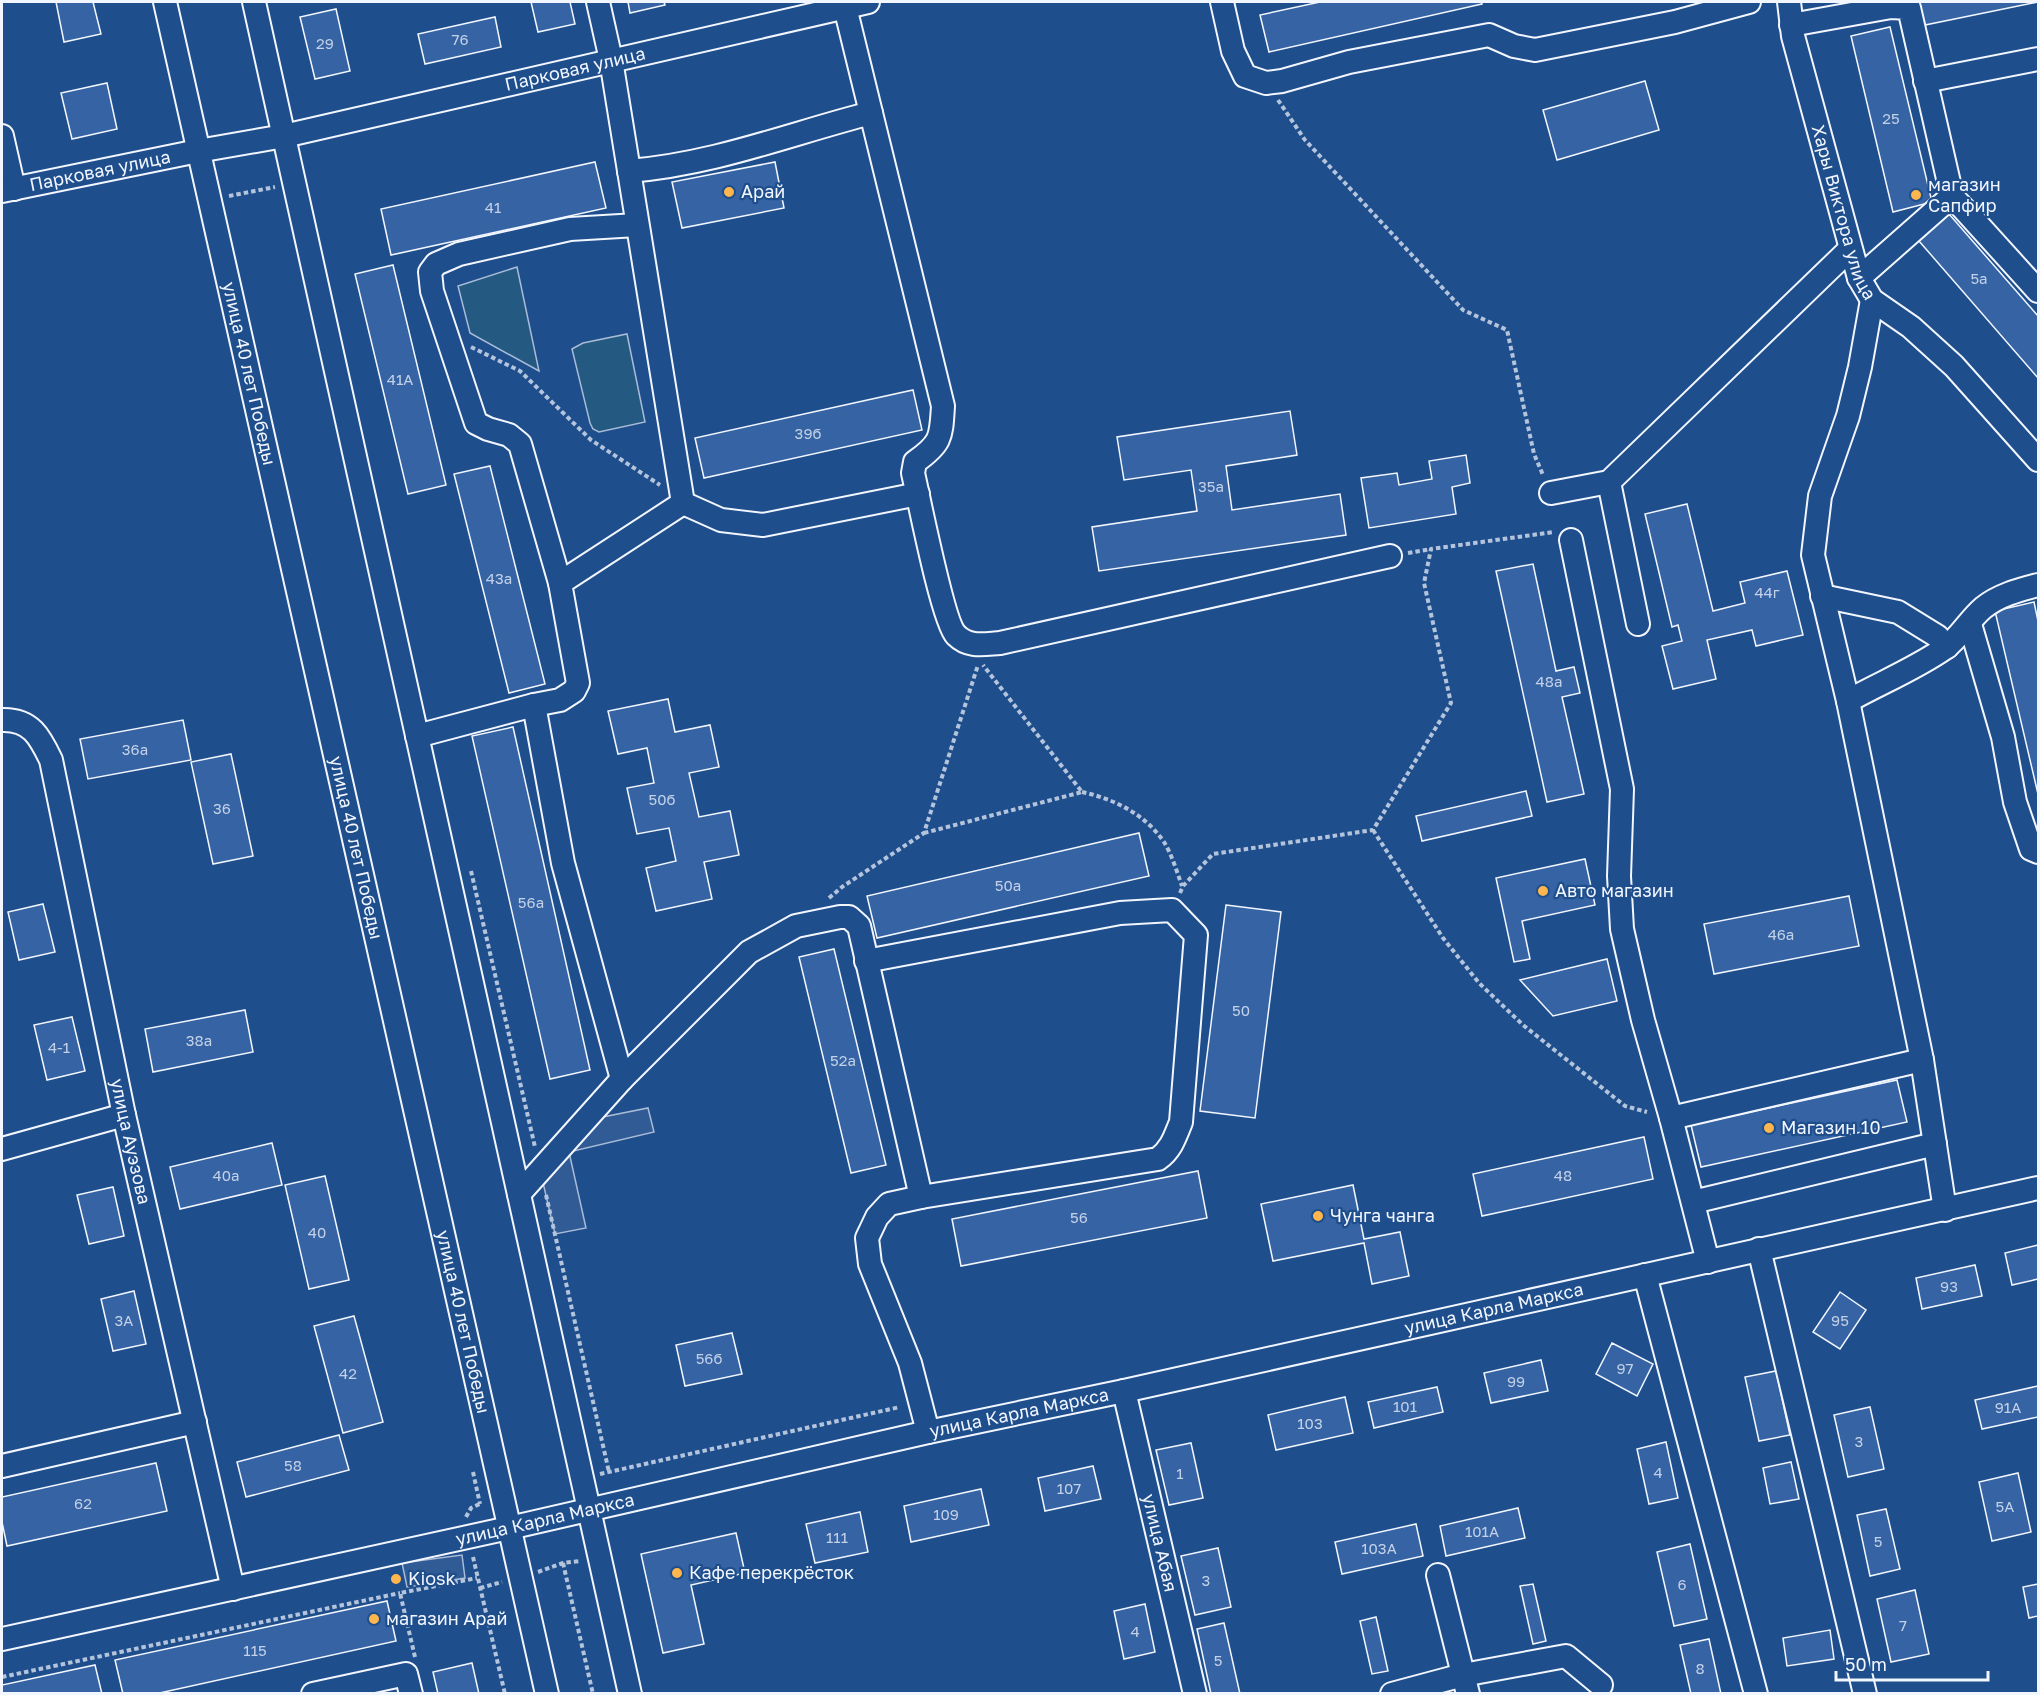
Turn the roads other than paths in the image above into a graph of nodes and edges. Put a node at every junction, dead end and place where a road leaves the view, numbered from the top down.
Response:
1 (165, 2) edge
2 (254, 2) edge
3 (597, 2) edge
4 (867, 2) edge
5 (1222, 2) edge
6 (1749, 2) edge
7 (1789, 2) edge
8 (845, 7) junction
9 (1791, 25) junction
10 (2038, 59) edge
11 (611, 60) junction
12 (1925, 81) junction
13 (871, 113) junction
14 (2, 136) edge
15 (284, 136) junction
16 (198, 150) junction
17 (629, 171) junction
18 (8, 190) edge
19 (1952, 196) junction
20 (637, 225) junction
21 (1850, 249) junction
22 (1859, 278) junction
23 (2036, 284) edge
24 (1872, 300) junction
25 (2038, 460) edge
26 (1609, 482) junction
27 (1551, 493) road end
28 (918, 494) junction
29 (682, 499) junction
30 (1564, 536) road end
31 (1390, 556) dead end
32 (560, 583) junction
33 (2038, 585) edge
34 (1822, 596) junction
35 (1638, 624) dead end
36 (1970, 624) junction
37 (1947, 647) junction
38 (1848, 701) junction
39 (534, 705) junction
40 (2, 720) edge
41 (417, 736) junction
42 (2038, 852) edge
43 (866, 961) junction
44 (1922, 1060) junction
45 (622, 1079) junction
46 (124, 1115) junction
47 (1671, 1118) junction
48 (1935, 1144) junction
49 (2, 1149) edge
50 (2038, 1188) edge
51 (519, 1194) junction
52 (921, 1197) junction
53 (1693, 1202) junction
54 (1945, 1209) junction
55 (1759, 1250) junction
56 (1708, 1262) junction
57 (1644, 1275) junction
58 (1124, 1391) junction
59 (195, 1422) junction
60 (928, 1432) junction
61 (2, 1467) edge
62 (588, 1509) junction
63 (509, 1528) junction
64 (1438, 1575) dead end
65 (233, 1589) junction
66 (2, 1639) edge
67 (409, 1684) edge
68 (1465, 1684) edge
69 (1601, 1685) dead end
70 (313, 1694) edge
71 (547, 1694) edge
72 (630, 1694) edge
73 (1195, 1694) edge
74 (1392, 1694) edge
75 (1756, 1694) edge
76 (1865, 1694) edge

1 - 16 street, улица 40 лет Победы
2 - 15 street
3 - 11 street
4 - 8 street, Парковая улица
5 - 6 street
7 - 9 street, Хары Виктора улица
8 - 11 street, Парковая улица
8 - 13 street
9 - 12 street
9 - 21 street, Хары Виктора улица
10 - 12 street
11 - 15 street, Парковая улица
11 - 17 street
12 - 19 street
13 - 17 street
13 - 28 street
14 - 18 street
15 - 16 street, Парковая улица
15 - 41 street
16 - 18 street, Парковая улица
16 - 63 street, улица 40 лет Победы
17 - 20 street
19 - 22 street
19 - 23 street
20 - 29 street
20 - 32 street
21 - 22 street, Хары Виктора улица
21 - 26 street
22 - 24 street, Хары Виктора улица
24 - 25 street, Хары Виктора улица
24 - 34 street
26 - 27 street
26 - 35 street
28 - 29 street
28 - 31 street
29 - 32 street
30 - 47 street
32 - 39 street
33 - 36 street
34 - 37 street
34 - 38 street
36 - 37 street
36 - 42 street
37 - 38 street
38 - 44 street
39 - 41 street
39 - 45 street
40 - 46 street, улица Ауэзова
41 - 51 street
43 - 45 street
43 - 52 street
43 - 52 street
44 - 47 street
44 - 48 street
45 - 51 street
46 - 49 street
46 - 59 street, улица Ауэзова
47 - 53 street
48 - 53 street
48 - 54 street
50 - 54 street, улица Карла Маркса
51 - 62 street
52 - 60 street
53 - 56 street
54 - 55 street, улица Карла Маркса
55 - 56 street, улица Карла Маркса
55 - 76 street
56 - 57 street, улица Карла Маркса
57 - 58 street, улица Карла Маркса
57 - 75 street
58 - 60 street, улица Карла Маркса
58 - 73 street, улица Абая
59 - 61 street
59 - 65 street, улица Ауэзова
60 - 62 street, улица Карла Маркса
62 - 63 street, улица Карла Маркса
62 - 72 street
63 - 65 street, улица Карла Маркса
63 - 71 street, улица 40 лет Победы
64 - 68 street
65 - 66 street, улица Карла Маркса
67 - 70 street
68 - 69 street
68 - 74 street

